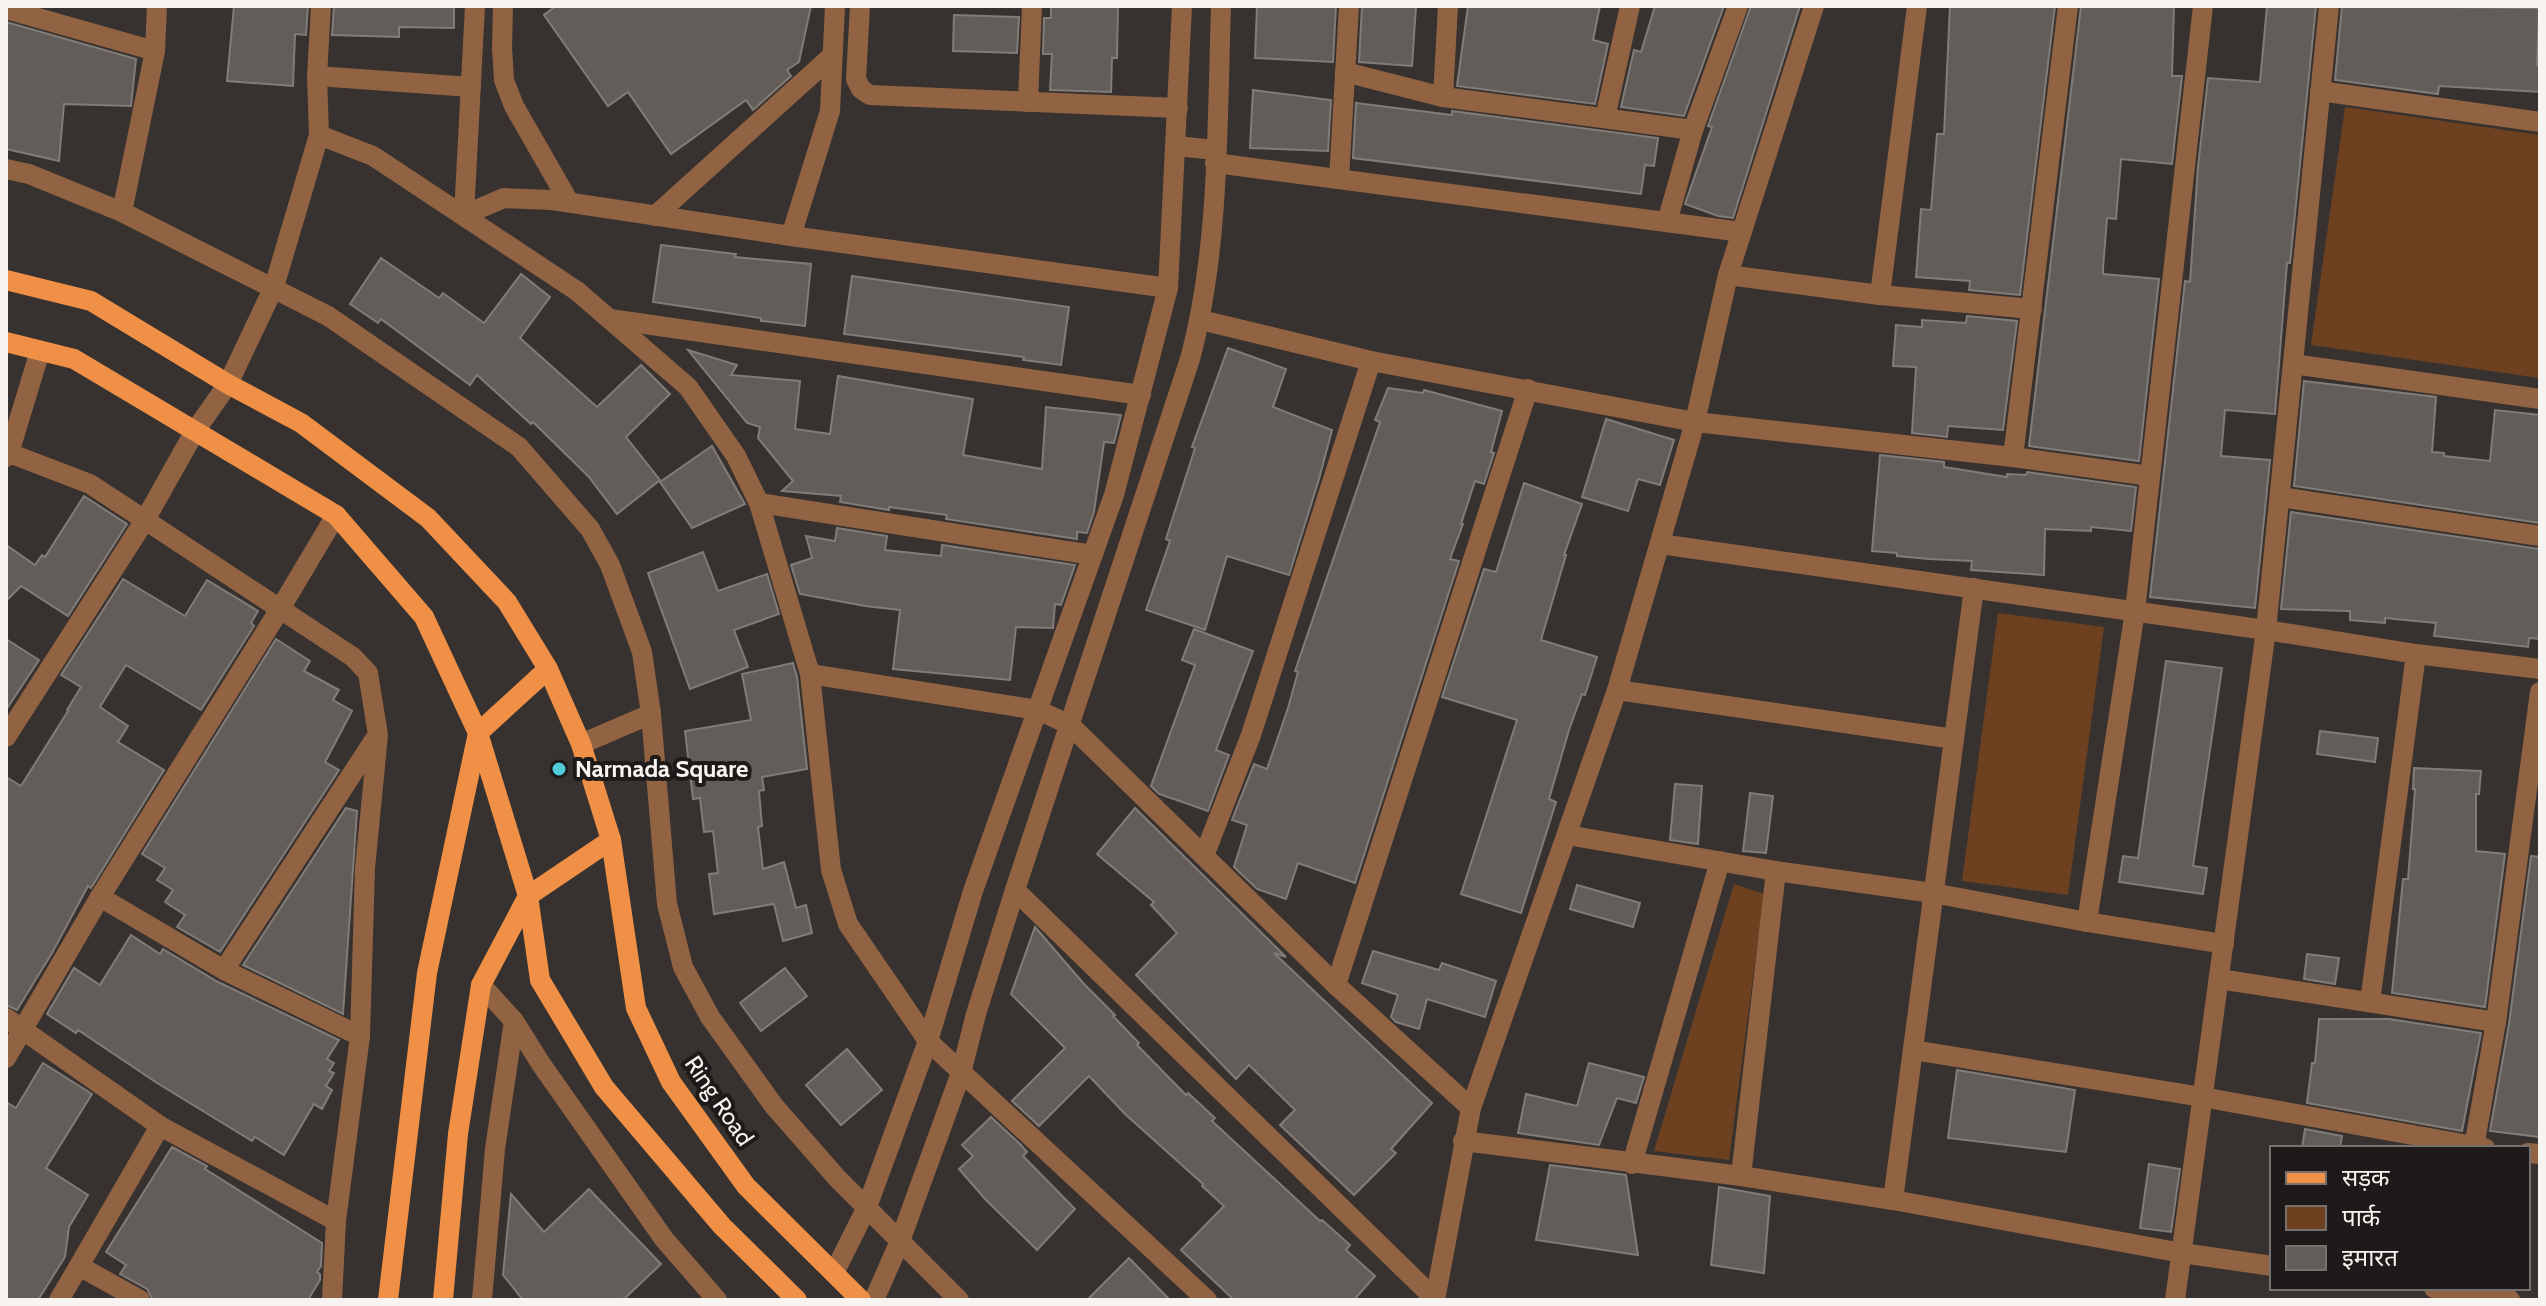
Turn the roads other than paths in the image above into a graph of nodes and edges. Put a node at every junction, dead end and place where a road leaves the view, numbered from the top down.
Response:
1 (157, 6) edge
2 (321, 6) edge
3 (475, 6) edge
4 (503, 6) edge
5 (835, 6) edge
6 (860, 6) edge
7 (1032, 6) edge
8 (1182, 6) edge
9 (1221, 6) edge
10 (1349, 6) edge
11 (1448, 6) edge
12 (1630, 6) edge
13 (1738, 6) edge
14 (1814, 6) edge
15 (1917, 6) edge
16 (2068, 6) edge
17 (2203, 6) edge
18 (2329, 6) edge
19 (6, 9) edge
20 (155, 51) junction
21 (832, 56) junction
22 (1345, 72) junction
23 (317, 76) junction
24 (471, 87) junction
25 (2320, 91) junction
26 (1443, 97) junction
27 (1028, 102) junction
28 (1178, 108) junction
29 (1605, 118) junction
30 (2540, 122) edge
31 (1693, 130) junction
32 (319, 135) junction
33 (1176, 146) junction
34 (1215, 156) junction
35 (6, 169) edge
36 (1339, 179) junction
37 (569, 202) junction
38 (122, 212) junction
39 (464, 215) junction
40 (655, 216) junction
41 (1667, 222) junction
42 (1742, 232) junction
43 (791, 236) junction
44 (1728, 275) junction
45 (6, 280) edge
46 (274, 287) junction
47 (1168, 288) junction
48 (1880, 295) junction
49 (2032, 309) junction
50 (609, 319) junction
51 (1201, 320) junction
52 (6, 342) edge
53 (40, 351) junction
54 (1371, 361) junction
55 (2293, 364) junction
56 (228, 384) junction
57 (1528, 389) junction
58 (1141, 395) junction
59 (2540, 399) edge
60 (1695, 422) junction
61 (195, 431) junction
62 (7, 454) edge
63 (2013, 457) junction
64 (2150, 476) junction
65 (2280, 497) junction
66 (759, 503) junction
67 (336, 515) junction
68 (145, 520) junction
69 (2540, 536) edge
70 (1660, 544) junction
71 (1093, 555) junction
72 (1974, 588) junction
73 (280, 609) junction
74 (2135, 611) junction
75 (2266, 630) junction
76 (2416, 654) junction
77 (548, 669) junction
78 (2540, 669) edge
79 (810, 674) junction
80 (1617, 690) junction
81 (2540, 692) edge
82 (1038, 710) junction
83 (651, 714) junction
84 (1070, 725) junction
85 (478, 733) junction
86 (378, 735) junction
87 (6, 737) edge
88 (1954, 739) junction
89 (581, 744) junction
90 (2532, 814) edge
91 (1567, 835) junction
92 (611, 840) junction
93 (1204, 856) junction
94 (1720, 861) junction
95 (1776, 871) junction
96 (1015, 890) junction
97 (1933, 893) junction
98 (528, 896) junction
99 (100, 897) junction
100 (2087, 922) junction
101 (2224, 944) junction
102 (224, 970) junction
103 (2219, 979) junction
104 (481, 985) junction
105 (1336, 985) junction
106 (2370, 1002) junction
107 (6, 1018) edge
108 (514, 1021) junction
109 (2496, 1022) junction
110 (24, 1029) junction
111 (360, 1036) junction
112 (928, 1041) junction
113 (1913, 1050) junction
114 (6, 1058) edge
115 (961, 1073) junction
116 (2202, 1097) junction
117 (1471, 1108) junction
118 (160, 1126) junction
119 (1463, 1141) junction
120 (2474, 1146) edge
121 (2480, 1146) edge
122 (1632, 1164) junction
123 (1741, 1176) junction
124 (1893, 1200) junction
125 (867, 1207) junction
126 (336, 1221) junction
127 (900, 1241) junction
128 (2182, 1253) junction
129 (79, 1266) junction
130 (2270, 1266) edge
131 (834, 1273) junction
132 (2442, 1290) edge
133 (2467, 1296) edge
134 (1435, 1299) edge
135 (59, 1300) edge
136 (140, 1300) edge
137 (332, 1300) edge
138 (388, 1300) edge
139 (443, 1300) edge
140 (482, 1300) edge
141 (717, 1300) edge
142 (797, 1300) edge
143 (861, 1300) edge
144 (874, 1300) edge
145 (959, 1300) edge
146 (1207, 1300) edge
147 (2175, 1300) edge
148 (2510, 1300) edge

1 - 20 street
2 - 23 street
3 - 24 street
4 - 37 street
5 - 21 street
6 - 27 street
7 - 27 street
8 - 28 street
9 - 34 street
10 - 22 street
11 - 26 street
12 - 29 street
13 - 31 street
14 - 42 street
15 - 48 street
16 - 49 street
17 - 64 street
18 - 25 street
19 - 20 street
20 - 38 street
21 - 40 street
21 - 43 street
22 - 26 street
22 - 36 street
23 - 24 street
23 - 32 street
24 - 39 street
25 - 30 street
25 - 55 street
26 - 29 street
27 - 28 street
28 - 33 street
29 - 31 street
31 - 41 street
32 - 39 street
32 - 46 street
33 - 34 street
33 - 47 street
34 - 36 street
34 - 51 street
35 - 38 street
36 - 41 street
37 - 39 street
37 - 40 street
38 - 46 street
39 - 50 street
40 - 43 street
41 - 42 street
42 - 44 street
43 - 47 street
44 - 48 street
44 - 60 street
45 - 56 main road, Ring Road
46 - 56 street
46 - 83 street
47 - 58 street
48 - 49 street
49 - 63 street
50 - 58 street
50 - 66 street
51 - 54 street
51 - 84 street
52 - 53 main road
53 - 61 main road
53 - 62 street
54 - 57 street
54 - 93 street
55 - 59 street
55 - 65 street
56 - 61 street
56 - 77 main road, Ring Road
57 - 60 street
57 - 105 street
58 - 71 street
60 - 63 street
60 - 70 street
61 - 67 main road
61 - 68 street
62 - 68 street
63 - 64 street
64 - 74 street
65 - 69 street
65 - 75 street
66 - 71 street
66 - 79 street
67 - 73 street
67 - 85 main road
68 - 73 street
68 - 87 street
70 - 72 street
70 - 80 street
71 - 82 street
72 - 74 street
72 - 88 street
73 - 86 street
73 - 99 street
74 - 75 street
74 - 100 street
75 - 76 street
75 - 101 street
76 - 78 street
76 - 106 street
77 - 85 main road
77 - 89 main road, Ring Road
79 - 82 street
79 - 112 street
80 - 88 street
80 - 91 street
81 - 90 street
82 - 84 street
82 - 112 street
83 - 89 street
83 - 125 street
84 - 93 street
84 - 96 street
85 - 98 main road
85 - 138 main road
86 - 102 street
86 - 111 street
88 - 97 street
89 - 92 main road, Ring Road
90 - 109 street
91 - 94 street
91 - 117 street
92 - 98 main road
92 - 131 main road, Ring Road
93 - 105 street
94 - 95 street
94 - 122 street
95 - 97 street
95 - 123 street
96 - 115 street
96 - 134 street
97 - 100 street
97 - 113 street
98 - 104 main road
98 - 142 main road
99 - 102 street
99 - 110 street
100 - 101 street
101 - 103 street
102 - 111 street
103 - 106 street
103 - 116 street
104 - 108 street
104 - 139 main road
105 - 117 street
106 - 109 street
107 - 110 street
108 - 140 street
108 - 141 street
109 - 121 street
110 - 114 street
110 - 118 street
111 - 126 street
112 - 115 street
112 - 125 street
113 - 116 street
113 - 124 street
115 - 127 street
115 - 146 street
116 - 120 street
116 - 128 street
117 - 119 street
118 - 126 street
118 - 129 street
119 - 122 street
119 - 134 street
122 - 123 street
123 - 124 street
124 - 128 street
125 - 127 street
125 - 131 street
126 - 137 street
127 - 144 street
127 - 145 street
128 - 130 street
128 - 147 street
129 - 135 street
129 - 136 street
131 - 143 main road, Ring Road
132 - 133 street
133 - 148 street

